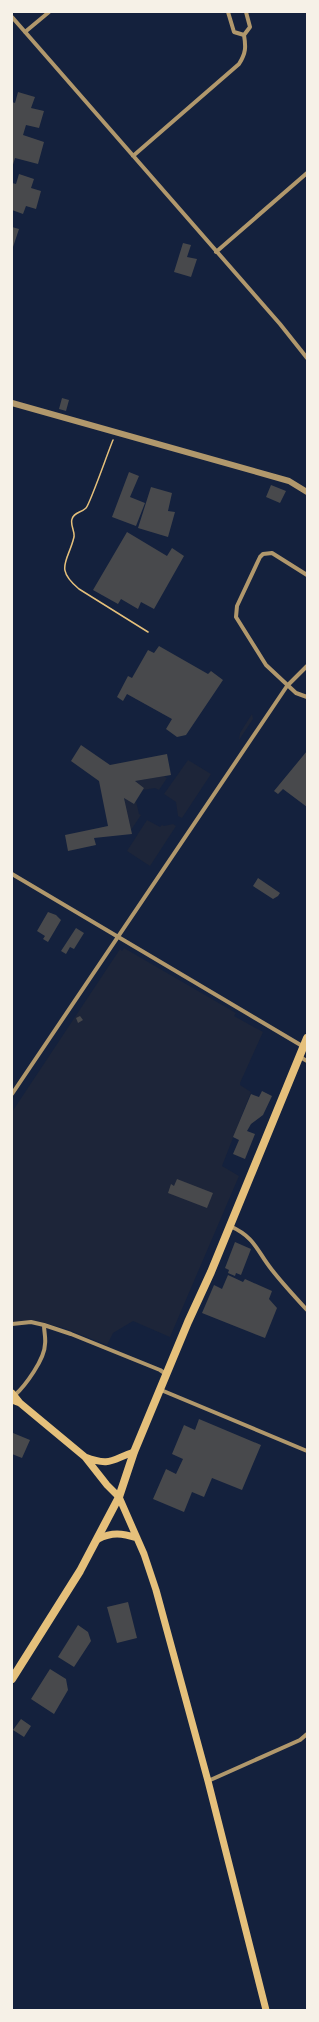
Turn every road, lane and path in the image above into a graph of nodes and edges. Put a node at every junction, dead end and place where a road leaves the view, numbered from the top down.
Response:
1 (49, 12) edge
2 (228, 12) edge
3 (246, 12) edge
4 (12, 17) edge
5 (25, 32) junction
6 (244, 35) junction
7 (133, 156) junction
8 (307, 173) edge
9 (216, 252) junction
10 (307, 358) edge
11 (12, 403) edge
12 (116, 432) junction
13 (307, 492) edge
14 (307, 576) edge
15 (148, 632) dead end
16 (307, 666) edge
17 (287, 686) junction
18 (307, 697) edge
19 (12, 874) edge
20 (118, 936) junction
21 (307, 1038) edge
22 (304, 1046) junction
23 (303, 1059) edge
24 (12, 1094) edge
25 (230, 1226) junction
26 (307, 1310) edge
27 (12, 1324) edge
28 (44, 1326) junction
29 (167, 1374) junction
30 (161, 1390) junction
31 (13, 1396) edge
32 (307, 1451) edge
33 (134, 1452) junction
34 (85, 1457) junction
35 (119, 1497) junction
36 (137, 1538) junction
37 (98, 1540) junction
38 (12, 1679) edge
39 (307, 1734) edge
40 (208, 1781) junction
41 (266, 2010) edge

1 - 5 street
2 - 6 street
3 - 6 street
4 - 5 street
5 - 7 street
6 - 7 street
7 - 9 street
8 - 9 street
9 - 10 street
11 - 12 street
12 - 13 street
12 - 15 path
14 - 17 street
16 - 17 street
17 - 18 street
17 - 20 street
19 - 20 street
20 - 22 street
20 - 24 street
21 - 22 main road
22 - 23 main road
23 - 25 main road
25 - 26 street
25 - 29 main road
27 - 28 street
28 - 29 street
28 - 31 street
29 - 30 main road
30 - 32 street
30 - 33 main road
31 - 34 main road
33 - 34 main road
33 - 35 main road
34 - 35 main road
35 - 36 main road
35 - 37 main road
36 - 37 main road
36 - 40 main road
37 - 38 main road
39 - 40 street
40 - 41 main road

